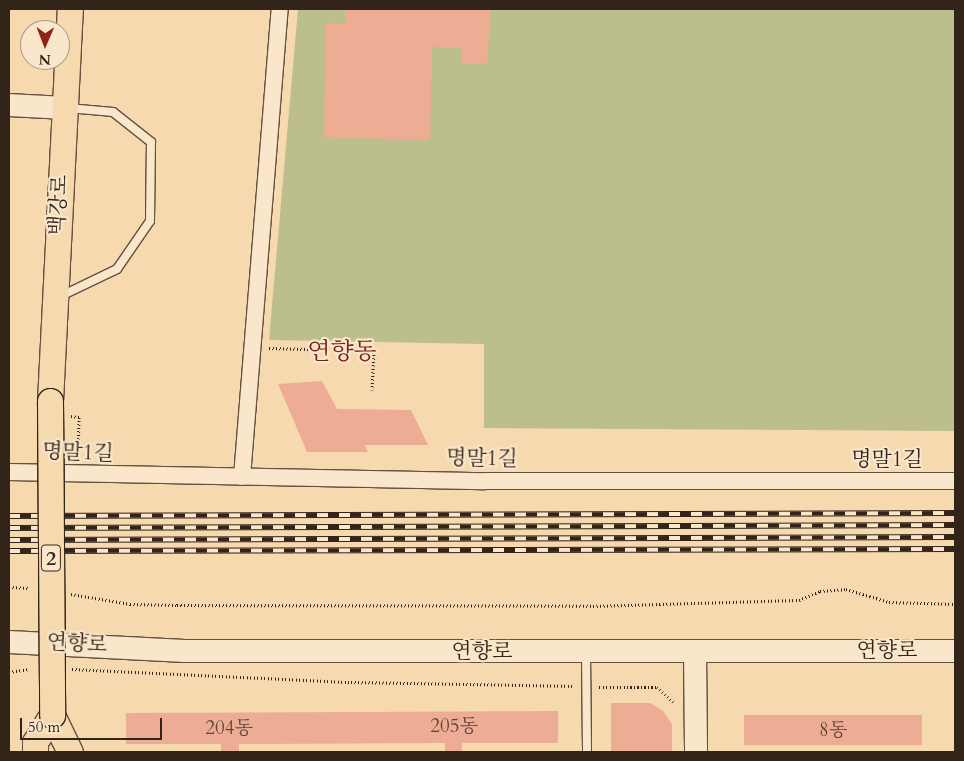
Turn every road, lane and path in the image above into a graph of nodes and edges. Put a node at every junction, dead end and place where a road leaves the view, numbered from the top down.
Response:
1 (70, 9) edge
2 (280, 9) edge
3 (9, 105) edge
4 (64, 108) junction
5 (54, 299) junction
6 (253, 347) junction
7 (372, 390) dead end
8 (9, 472) edge
9 (242, 477) junction
10 (955, 481) edge
11 (9, 587) edge
12 (33, 589) dead end
13 (68, 594) dead end
14 (955, 604) edge
15 (9, 642) edge
16 (955, 651) edge
17 (586, 652) junction
18 (695, 652) junction
19 (39, 669) dead end
20 (66, 669) dead end
21 (9, 672) edge
22 (586, 687) junction
23 (674, 707) dead end
24 (52, 715) junction
25 (35, 752) edge
26 (70, 752) edge
27 (587, 752) edge
28 (696, 752) edge

1 - 4 main road, 백강로 / 2
2 - 6 street
3 - 4 main road
4 - 5 main road, 백강로 / 2
4 - 5 lane
5 - 24 main road, 백강로 / 2, bridge
6 - 7 path
6 - 9 street
8 - 9 street, 명말1길
9 - 10 street, 명말1길
11 - 12 path
13 - 14 path
15 - 17 main road, 연향로
16 - 18 main road, 연향로
17 - 18 main road, 연향로
17 - 22 lane
18 - 28 main road
19 - 21 path
20 - 22 path
22 - 23 path
22 - 27 lane
24 - 25 main road
24 - 26 main road, 2

